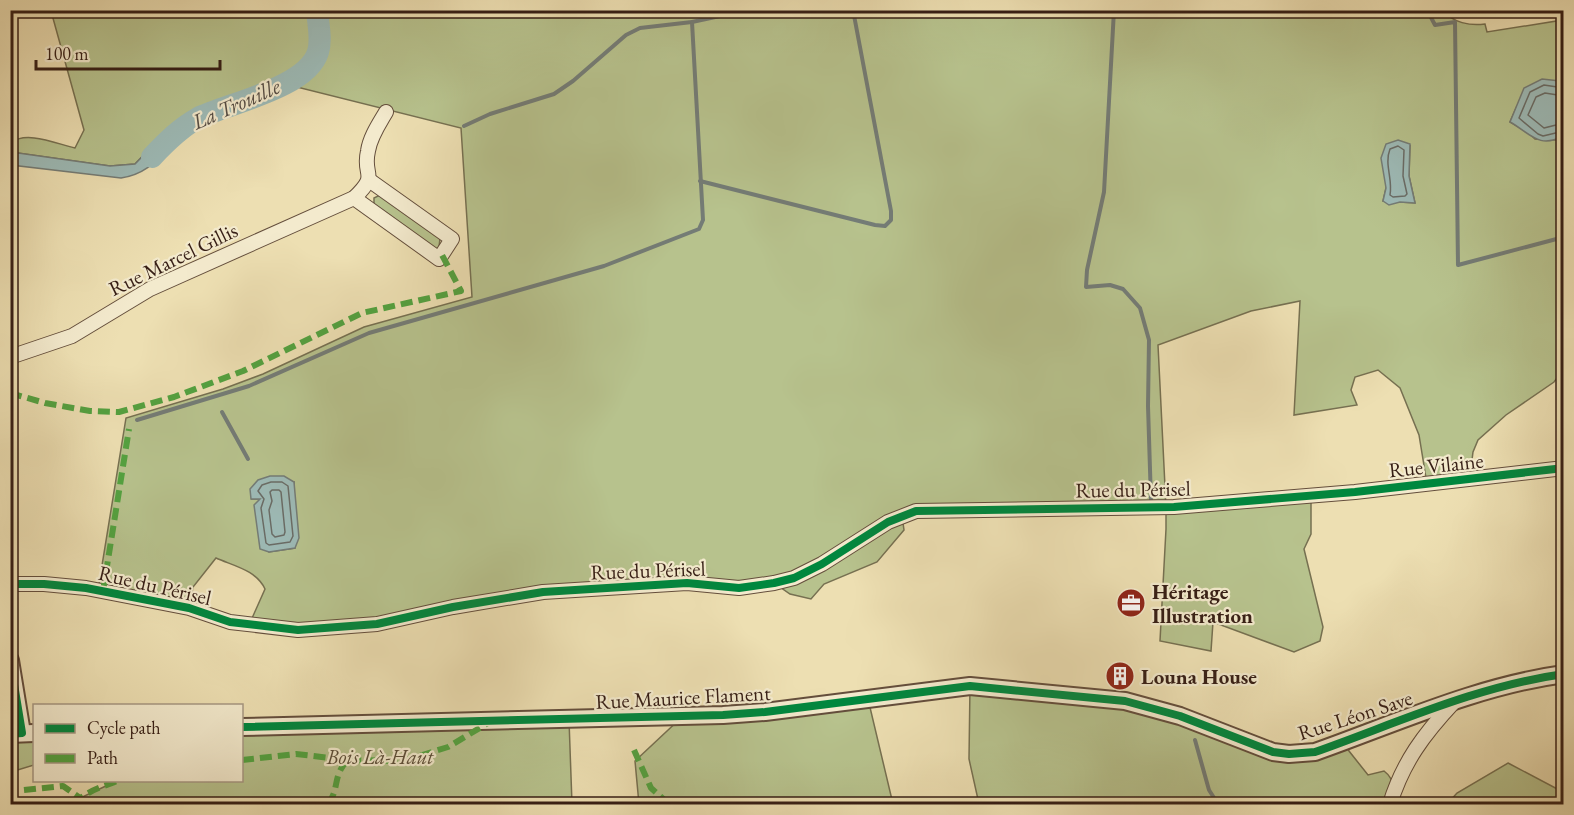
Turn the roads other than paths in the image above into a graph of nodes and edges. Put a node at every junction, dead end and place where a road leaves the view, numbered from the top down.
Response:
1 (386, 112) dead end
2 (369, 180) junction
3 (354, 198) junction
4 (10, 357) edge
5 (1563, 468) edge
6 (1311, 495) joint
7 (10, 584) edge
8 (10, 660) edge
9 (1563, 674) edge
10 (1455, 700) junction
11 (1125, 701) joint
12 (243, 727) edge
13 (22, 734) edge
14 (1390, 804) edge

1 - 2 street
2 - 3 street, Rue Marcel Gillis
2 - 3 street
3 - 4 street, Rue Marcel Gillis
5 - 6 street, Rue Vilaine
6 - 7 street, Rue du Périsel
8 - 13 street
9 - 10 street, Rue Léon Save
10 - 11 street, Rue Léon Save
10 - 14 street
11 - 12 street, Rue Maurice Flament

